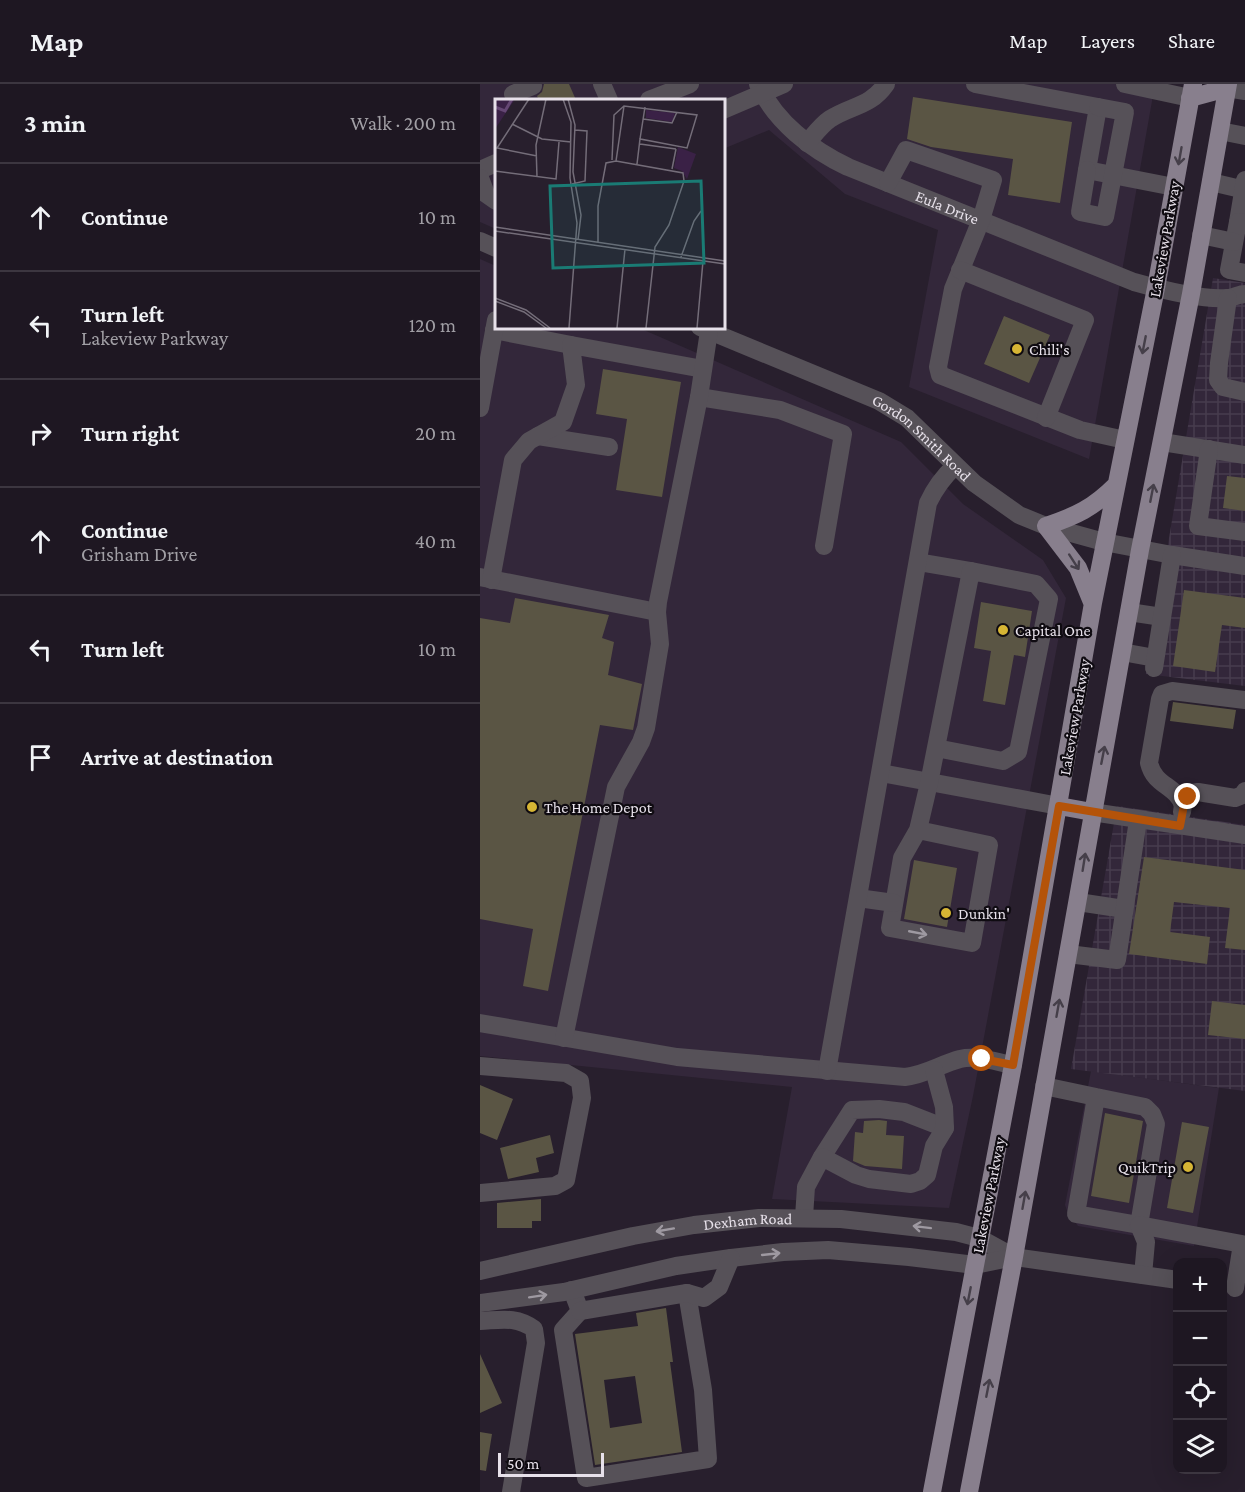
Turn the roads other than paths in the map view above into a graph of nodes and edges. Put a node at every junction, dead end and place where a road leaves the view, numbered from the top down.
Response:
1 (602, 84) edge
2 (690, 84) edge
3 (784, 84) edge
4 (886, 84) edge
5 (1125, 84) edge
6 (985, 85) edge
7 (533, 86) dead end
8 (1230, 87) edge
9 (760, 89) edge
10 (1191, 91) edge
11 (513, 93) edge
12 (609, 99) edge
13 (652, 99) edge
14 (1098, 107) junction
15 (724, 109) edge
16 (1220, 131) junction
17 (1245, 136) edge
18 (807, 143) junction
19 (495, 164) edge
20 (480, 170) edge
21 (1088, 170) junction
22 (1113, 175) junction
23 (480, 178) edge
24 (1211, 182) junction
25 (888, 183) junction
26 (1174, 187) junction
27 (1244, 187) edge
28 (495, 200) edge
29 (981, 220) junction
30 (1242, 222) edge
31 (1201, 235) junction
32 (480, 241) edge
33 (1234, 242) junction
34 (495, 248) edge
35 (960, 270) junction
36 (1245, 272) edge
37 (1155, 288) junction
38 (1191, 294) junction
39 (1236, 296) edge
40 (495, 325) edge
41 (506, 328) edge
42 (704, 329) edge
43 (571, 345) junction
44 (703, 369) junction
45 (1245, 392) edge
46 (699, 397) junction
47 (480, 408) edge
48 (1046, 418) junction
49 (538, 436) junction
50 (1125, 440) junction
51 (1161, 442) junction
52 (609, 447) dead end
53 (1209, 449) junction
54 (1245, 455) edge
55 (955, 466) junction
56 (1116, 485) junction
57 (1046, 526) junction
58 (1245, 532) edge
59 (1104, 542) junction
60 (824, 546) dead end
61 (1140, 550) junction
62 (1172, 555) junction
63 (918, 562) junction
64 (1245, 566) edge
65 (971, 571) junction
66 (485, 579) edge
67 (1093, 603) junction
68 (657, 612) junction
69 (1130, 612) junction
70 (1162, 617) junction
71 (1122, 652) junction
72 (1245, 700) edge
73 (936, 748) junction
74 (880, 773) junction
75 (929, 783) junction
76 (1245, 791) edge
77 (1184, 805) junction
78 (1059, 806) junction
79 (1092, 812) junction
80 (1138, 820) junction
81 (1180, 826) junction
82 (918, 830) junction
83 (1245, 835) edge
84 (858, 898) junction
85 (1078, 902) junction
86 (894, 903) junction
87 (1124, 909) junction
88 (1068, 954) junction
89 (480, 1023) edge
90 (564, 1038) junction
91 (1013, 1065) junction
92 (480, 1066) edge
93 (934, 1070) junction
94 (827, 1071) junction
95 (1044, 1086) junction
96 (1096, 1097) junction
97 (945, 1128) junction
98 (822, 1157) junction
99 (480, 1193) edge
100 (804, 1217) junction
101 (1139, 1225) junction
102 (979, 1238) junction
103 (1014, 1257) junction
104 (731, 1258) junction
105 (975, 1265) junction
106 (480, 1271) edge
107 (1143, 1275) junction
108 (1173, 1279) edge
109 (1234, 1288) edge
110 (572, 1290) junction
111 (687, 1293) junction
112 (480, 1303) edge
113 (580, 1311) junction
114 (480, 1321) edge
115 (511, 1492) edge
116 (932, 1492) edge
117 (969, 1492) edge

1 - 12 street
2 - 13 street
3 - 9 street
4 - 18 street
5 - 10 street
6 - 14 street
7 - 11 street
8 - 10 main road
8 - 16 main road
9 - 15 street
9 - 18 street, Eula Drive
10 -> 26 main road, Lakeview Parkway
14 - 21 street
14 - 22 street
16 - 17 street
16 - 24 main road
18 - 25 street, Eula Drive
19 - 20 street
21 - 22 street
21 - 22 street
22 - 26 street
23 - 28 street
24 - 27 street
24 - 31 main road
25 - 29 street, Eula Drive
25 - 29 street
26 - 37 main road, Lakeview Parkway
27 - 30 street
29 - 35 street
29 - 37 street, Eula Drive
30 - 33 street
31 - 33 street
31 - 38 main road
32 - 34 street
33 - 36 street
35 - 48 street
35 - 48 street
37 - 38 street, Eula Drive
37 -> 50 main road, Lakeview Parkway
38 - 39 street, Eula Drive
38 - 51 main road
39 - 45 street
40 - 47 street
41 - 43 street
42 - 44 street
42 - 55 street, Gordon Smith Road
43 - 44 street
43 - 49 street
44 - 46 street
46 - 60 street
46 - 68 street
48 - 50 street
49 - 52 street
49 - 66 street
50 - 56 main road, Lakeview Parkway
51 - 53 street
61 -> 51 main road
53 - 54 street
53 - 58 street
55 - 57 street, Gordon Smith Road
55 - 63 street
56 - 57 main road
56 - 59 main road, Lakeview Parkway
57 - 59 street, Gordon Smith Road
57 -> 67 main road
59 - 61 street, Gordon Smith Road
59 - 67 main road, Lakeview Parkway
61 - 62 street, Gordon Smith Road
61 - 69 main road
62 - 64 street, Gordon Smith Road
62 - 70 street
63 - 65 street
63 - 74 street
65 - 73 street
65 - 73 street
66 - 68 street
67 - 78 main road, Lakeview Parkway
68 - 90 street
69 - 70 street
69 - 71 main road
70 - 71 street
79 -> 71 main road
72 - 77 street
73 - 75 street
74 - 75 street
74 - 84 street
75 - 78 street
75 - 82 street
76 - 77 street
77 - 81 street
78 - 79 main road
78 - 91 main road, Lakeview Parkway
79 - 80 street
85 -> 79 main road
80 - 81 street
80 - 87 street
81 - 83 street
82 - 86 street
86 -> 82 street
84 - 86 street
84 - 94 street
85 - 87 street
85 - 88 main road
87 - 88 street
95 -> 88 main road
89 - 90 street
90 - 94 street
91 - 93 street
91 - 102 main road, Lakeview Parkway
92 - 99 street
93 - 94 street
93 - 97 street
95 - 96 street
103 -> 95 main road
96 - 101 street
96 - 101 street
97 - 98 street
97 - 98 street
98 - 100 street
102 -> 100 street, Dexham Road
100 -> 106 street, Dexham Road
101 - 107 street
101 - 109 street
102 - 103 street, Dexham Road
102 - 105 main road, Lakeview Parkway
103 - 105 street, Dexham Road
103 - 107 street, Dexham Road
117 -> 103 main road
104 -> 105 street, Dexham Road
104 - 110 street, Dexham Road
104 - 111 street
105 -> 116 main road, Lakeview Parkway
107 - 108 street, Dexham Road
112 -> 110 street, Dexham Road
110 - 113 street
111 - 113 street
111 - 113 street
114 - 115 street

